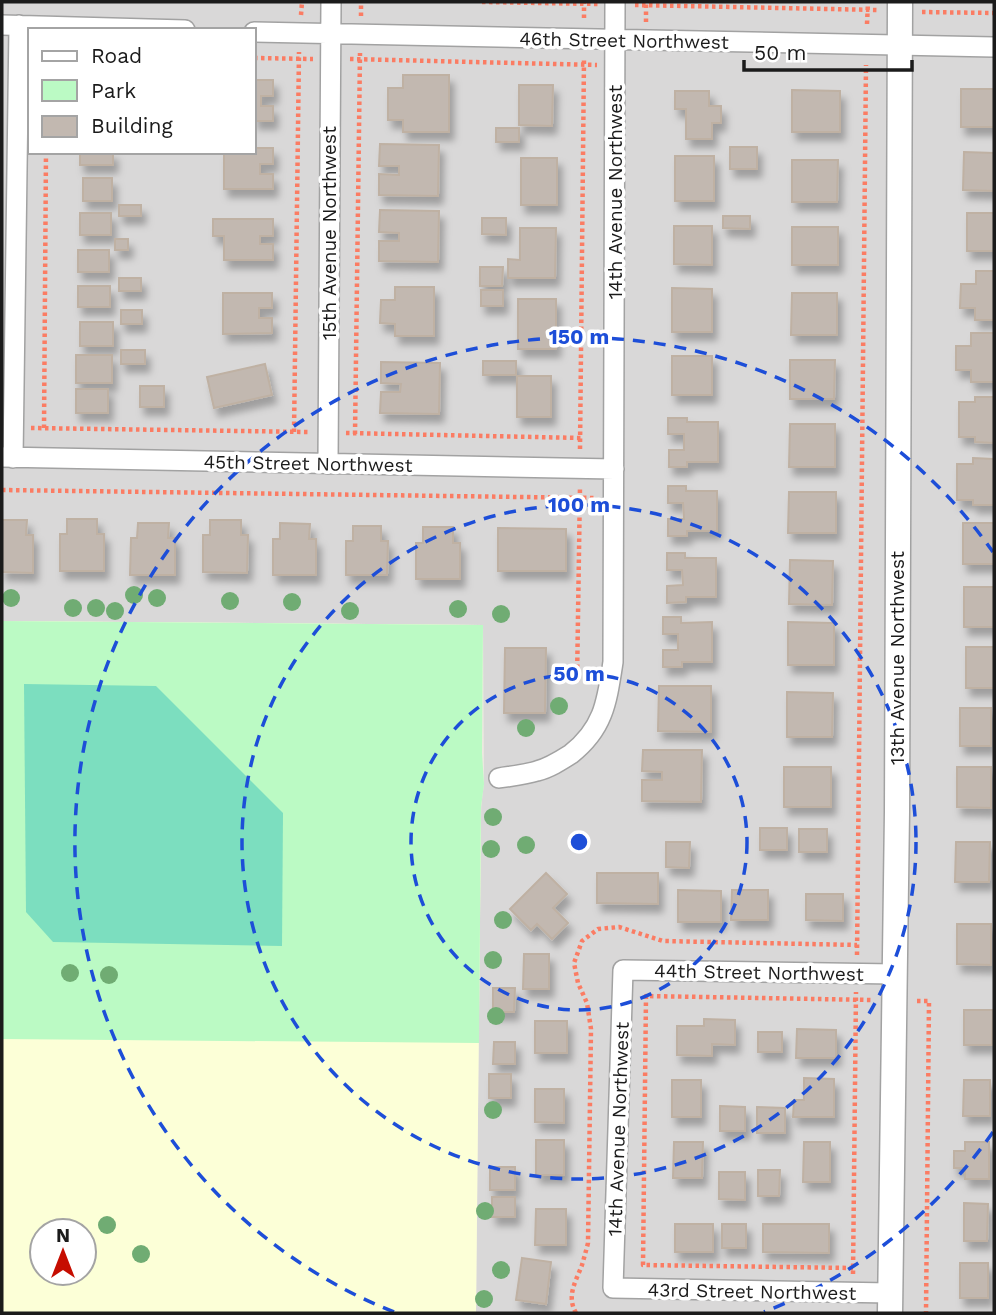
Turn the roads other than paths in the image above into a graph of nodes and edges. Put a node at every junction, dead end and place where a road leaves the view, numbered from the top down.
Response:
1 (331, 2) edge
2 (615, 2) edge
3 (900, 2) edge
4 (10, 25) edge
5 (115, 28) edge
6 (256, 32) edge
7 (330, 34) junction
8 (615, 39) junction
9 (900, 45) junction
10 (994, 47) edge
11 (7, 458) edge
12 (328, 464) junction
13 (614, 469) junction
14 (499, 779) dead end
15 (623, 970) joint
16 (895, 974) junction
17 (613, 1288) joint
18 (890, 1303) edge

1 - 7 street, 15th Avenue Northwest
2 - 8 street, 14th Avenue Northwest
3 - 9 street, 13th Avenue Northwest
4 - 5 street
4 - 11 street
6 - 7 street, 46th Street Northwest
7 - 8 street, 46th Street Northwest
7 - 12 street, 15th Avenue Northwest
8 - 9 street, 46th Street Northwest
8 - 13 street, 14th Avenue Northwest
9 - 10 street, 46th Street Northwest
9 - 16 street, 13th Avenue Northwest
11 - 12 street, 45th Street Northwest
12 - 13 street, 45th Street Northwest
13 - 14 street, 14th Avenue Northwest
15 - 16 street, 44th Street Northwest
15 - 17 street, 14th Avenue Northwest
16 - 18 street, 13th Avenue Northwest
17 - 18 street, 43rd Street Northwest

